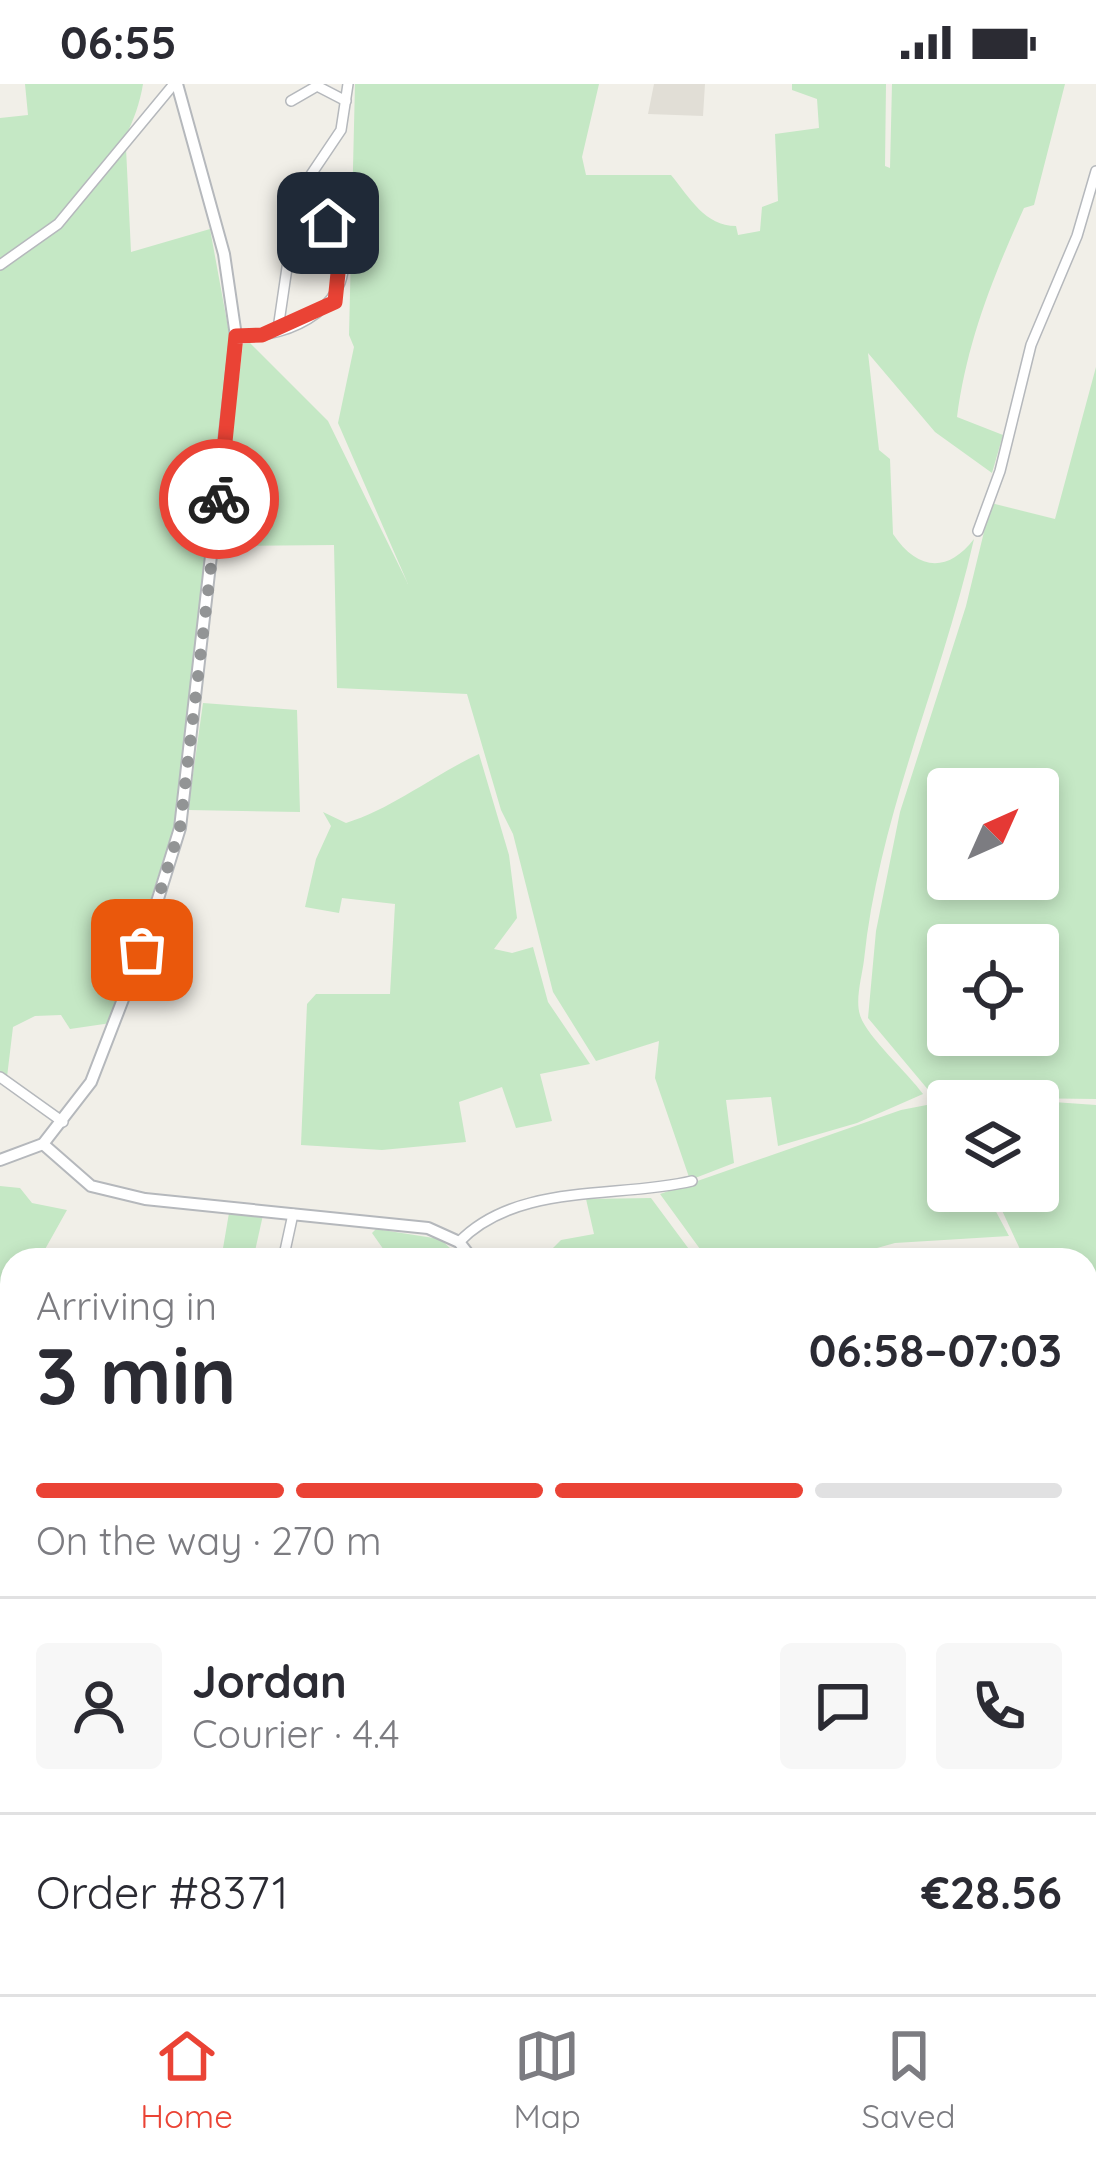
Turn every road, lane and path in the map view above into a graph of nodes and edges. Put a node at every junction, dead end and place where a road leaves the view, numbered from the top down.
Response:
1 (175, 84) edge
2 (348, 84) edge
3 (291, 101) dead end
4 (346, 101) junction
5 (1096, 172) edge
6 (289, 254) dead end
7 (0, 265) edge
8 (278, 329) junction
9 (236, 336) junction
10 (978, 531) dead end
11 (0, 1077) edge
12 (63, 1122) junction
13 (43, 1144) junction
14 (0, 1160) edge
15 (692, 1181) dead end
16 (293, 1214) junction
17 (459, 1242) junction
18 (286, 1248) edge
19 (464, 1248) edge

1 - 7 street
1 - 9 street
2 - 4 street
3 - 4 street
4 - 8 street
5 - 10 street
6 - 8 street
8 - 9 street
9 - 12 street
11 - 12 street
12 - 13 street
13 - 14 street
13 - 16 street
15 - 17 street
16 - 17 street
16 - 18 street
17 - 19 street

